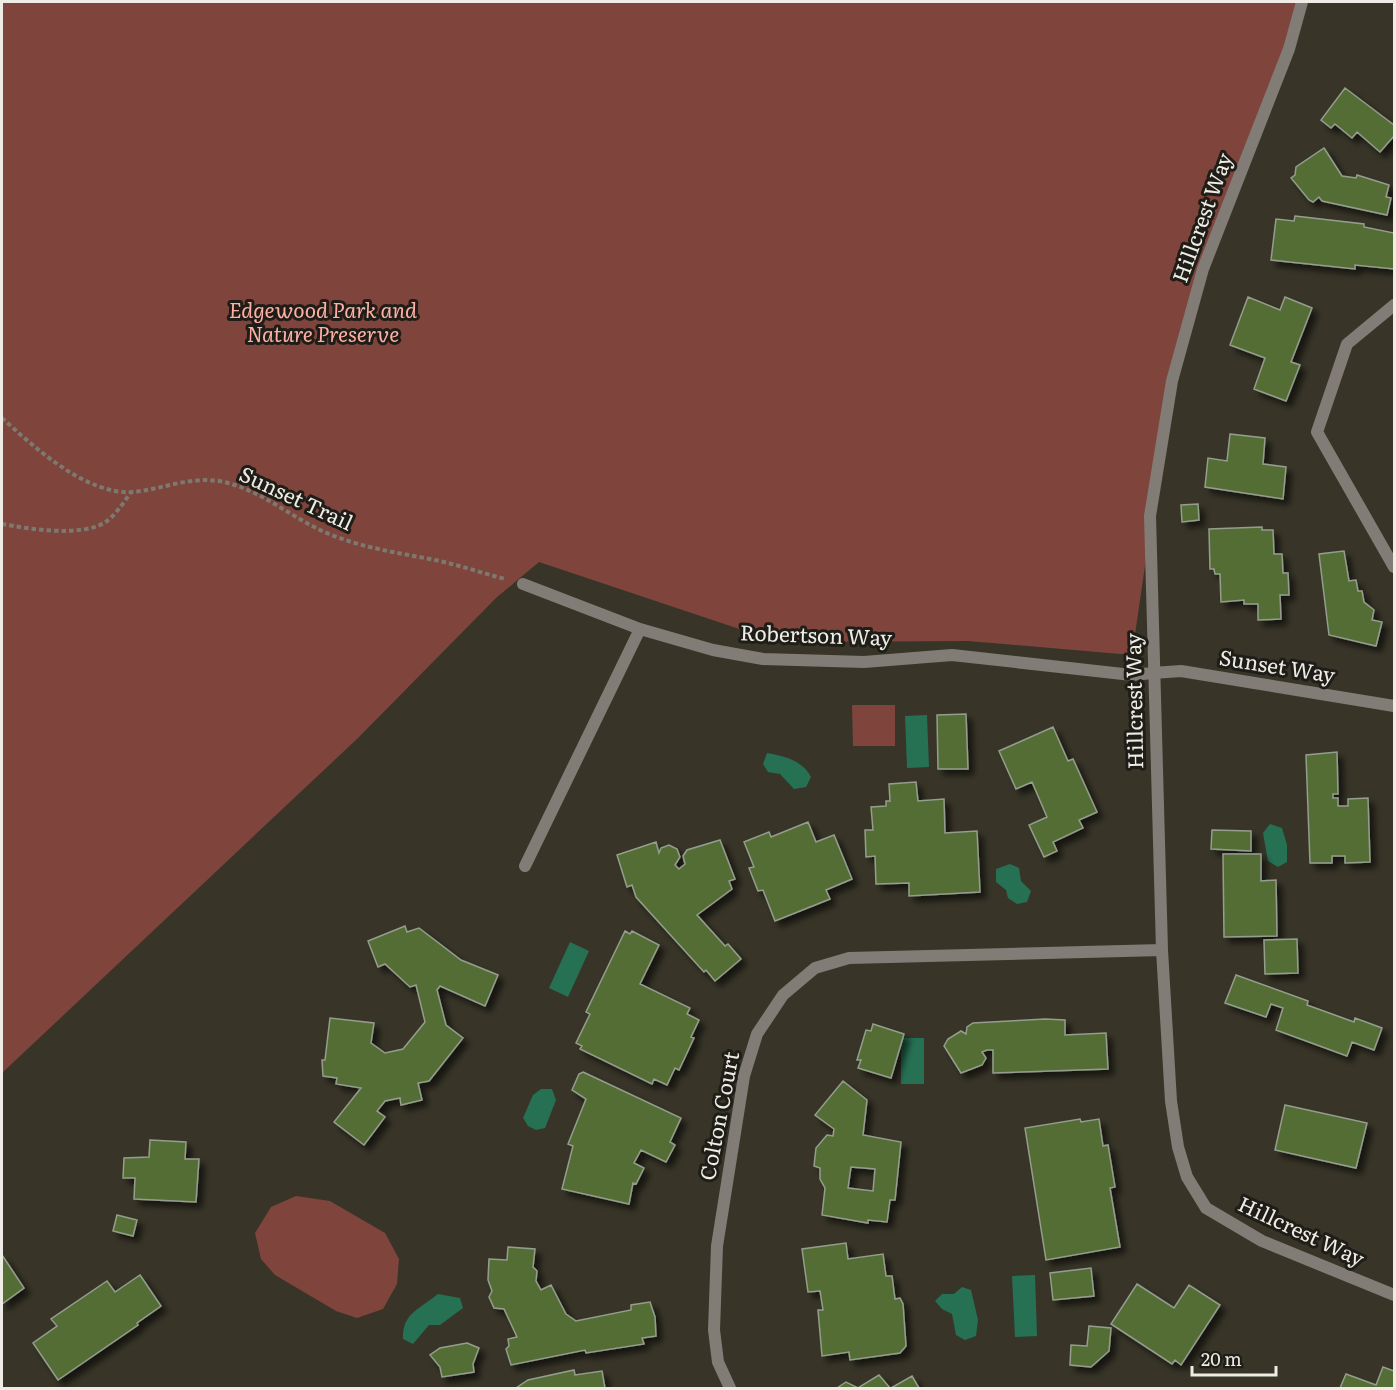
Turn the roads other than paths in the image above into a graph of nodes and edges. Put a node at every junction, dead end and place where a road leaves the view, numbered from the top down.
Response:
1 (1302, 2) edge
2 (1395, 305) edge
3 (1395, 567) edge
4 (524, 584) road end
5 (640, 629) junction
6 (1153, 673) junction
7 (1395, 706) edge
8 (525, 866) dead end
9 (1162, 950) junction
10 (1395, 1295) edge
11 (730, 1389) edge

1 - 6 street, Hillcrest Way
2 - 3 street
4 - 5 street, Robertson Way
5 - 6 street, Robertson Way
5 - 8 street
6 - 7 street, Sunset Way
6 - 9 street, Hillcrest Way
9 - 10 street, Hillcrest Way
9 - 11 street, Colton Court

